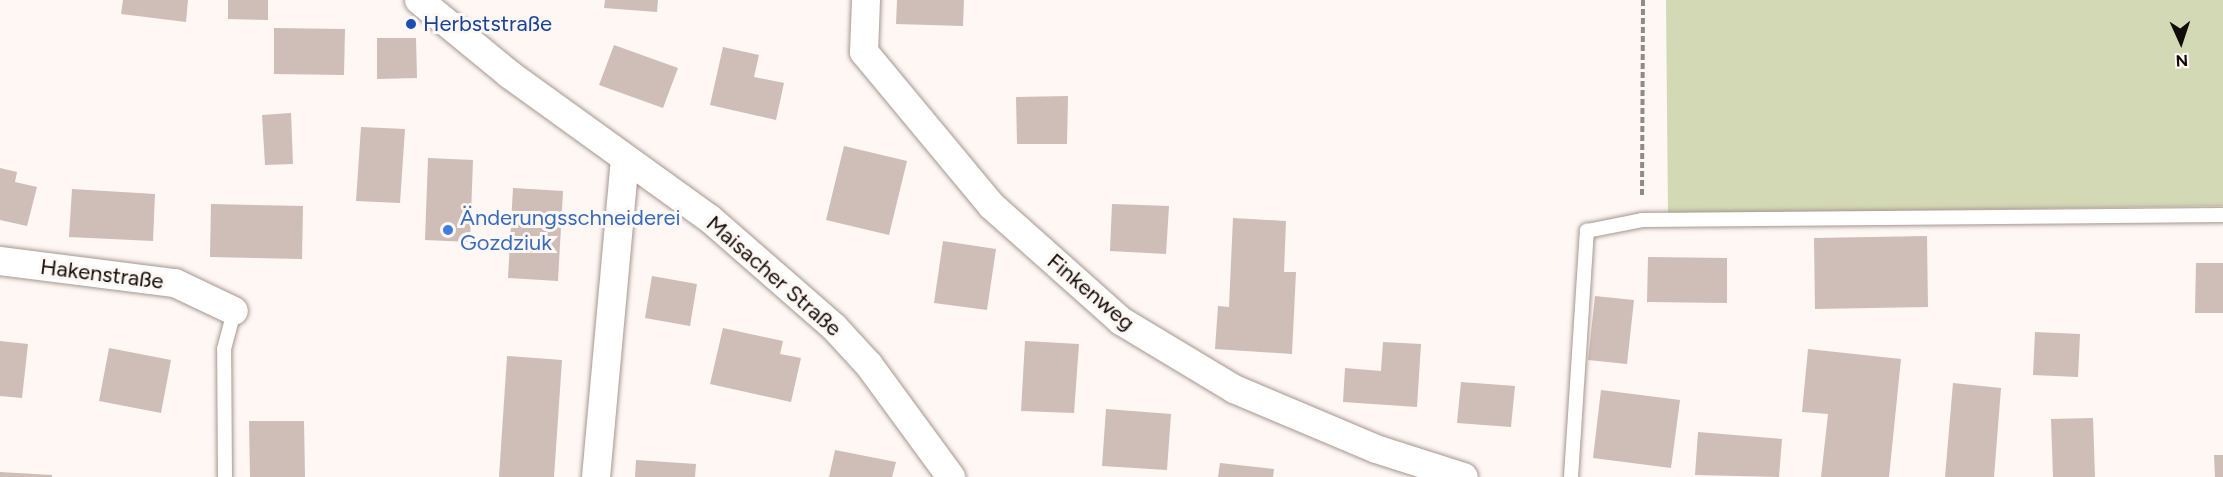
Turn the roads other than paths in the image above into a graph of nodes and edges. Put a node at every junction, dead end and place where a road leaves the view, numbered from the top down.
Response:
1 (419, 0) edge
2 (866, 0) edge
3 (625, 159) junction
4 (2223, 215) edge
5 (0, 261) edge
6 (234, 312) joint
7 (950, 476) edge
8 (225, 477) edge
9 (596, 477) edge
10 (1464, 477) edge
11 (1571, 477) edge

1 - 3 street, Maisacher Straße
2 - 10 street, Finkenweg
3 - 7 street, Maisacher Straße
3 - 9 street
4 - 11 lane
5 - 6 street, Hakenstraße
6 - 8 lane

